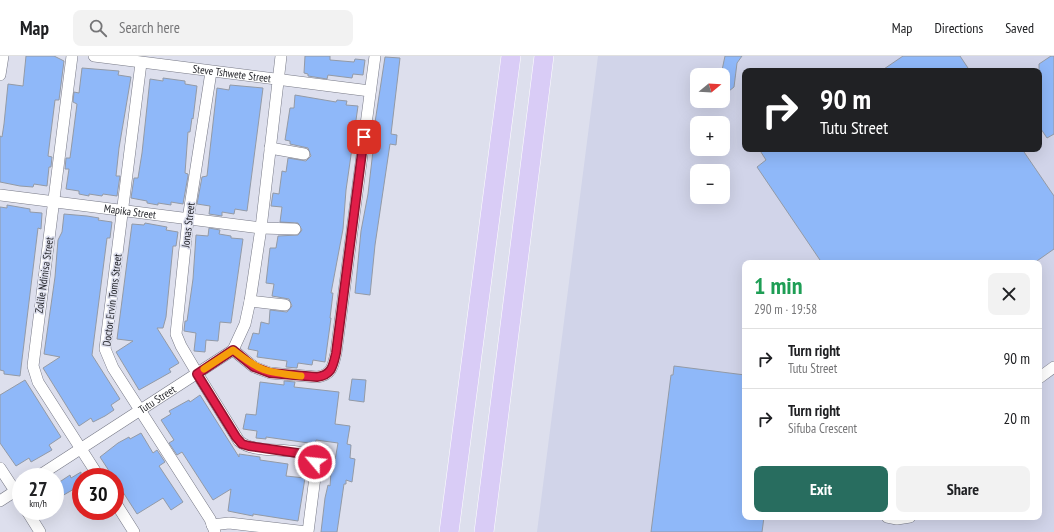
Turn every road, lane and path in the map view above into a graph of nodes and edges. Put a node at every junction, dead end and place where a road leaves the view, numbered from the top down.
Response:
1 (3, 56) edge
2 (72, 56) edge
3 (94, 56) edge
4 (281, 56) edge
5 (375, 56) edge
6 (511, 56) edge
7 (544, 56) edge
8 (171, 61) edge
9 (141, 63) junction
10 (211, 72) junction
11 (0, 75) edge
12 (278, 80) junction
13 (370, 91) junction
14 (270, 148) junction
15 (304, 154) dead end
16 (0, 195) edge
17 (54, 201) junction
18 (123, 212) junction
19 (188, 220) junction
20 (261, 228) junction
21 (295, 229) dead end
22 (250, 301) junction
23 (285, 305) dead end
24 (233, 350) junction
25 (1054, 367) edge
26 (197, 374) junction
27 (1042, 376) edge
28 (140, 410) junction
29 (81, 449) junction
30 (0, 468) edge
31 (51, 468) edge
32 (93, 468) edge
33 (12, 484) edge
34 (12, 496) edge
35 (0, 501) edge
36 (124, 516) edge
37 (33, 520) edge
38 (214, 528) edge
39 (40, 532) edge
40 (134, 532) edge
41 (307, 532) edge
42 (449, 532) edge
43 (484, 532) edge

1 - 11 street
2 - 17 street, Zolile Ndinisa Street
3 - 9 street, Steve Tshwete Street
4 - 12 street
5 - 13 street
6 - 42 highway
7 - 43 highway
8 - 9 street, Steve Tshwete Street
8 - 10 street, Steve Tshwete Street
9 - 18 street, Doctor Ervin Toms Street
10 - 12 street, Steve Tshwete Street
10 - 19 street, Jonas Street
12 - 13 street, Steve Tshwete Street
12 - 14 street
13 - 24 street
14 - 15 street
14 - 20 street
16 - 17 street, Mapika Street
17 - 18 street, Mapika Street
17 - 29 street, Zolile Ndinisa Street
18 - 19 street, Mapika Street
18 - 28 street, Doctor Ervin Toms Street
19 - 20 street, Mapika Street
19 - 26 street, Jonas Street
20 - 21 street
20 - 22 street
22 - 23 street
22 - 24 street
24 - 26 street, Tutu Street
25 - 27 street
26 - 28 street, Tutu Street
26 - 41 street, Jonas Street
28 - 29 street, Tutu Street
28 - 38 street, Doctor Ervin Toms Street
29 - 31 street, Tutu Street
29 - 32 street, Zolile Ndinisa Street
30 - 33 street
34 - 35 street
36 - 40 street
37 - 39 street
38 - 41 street

